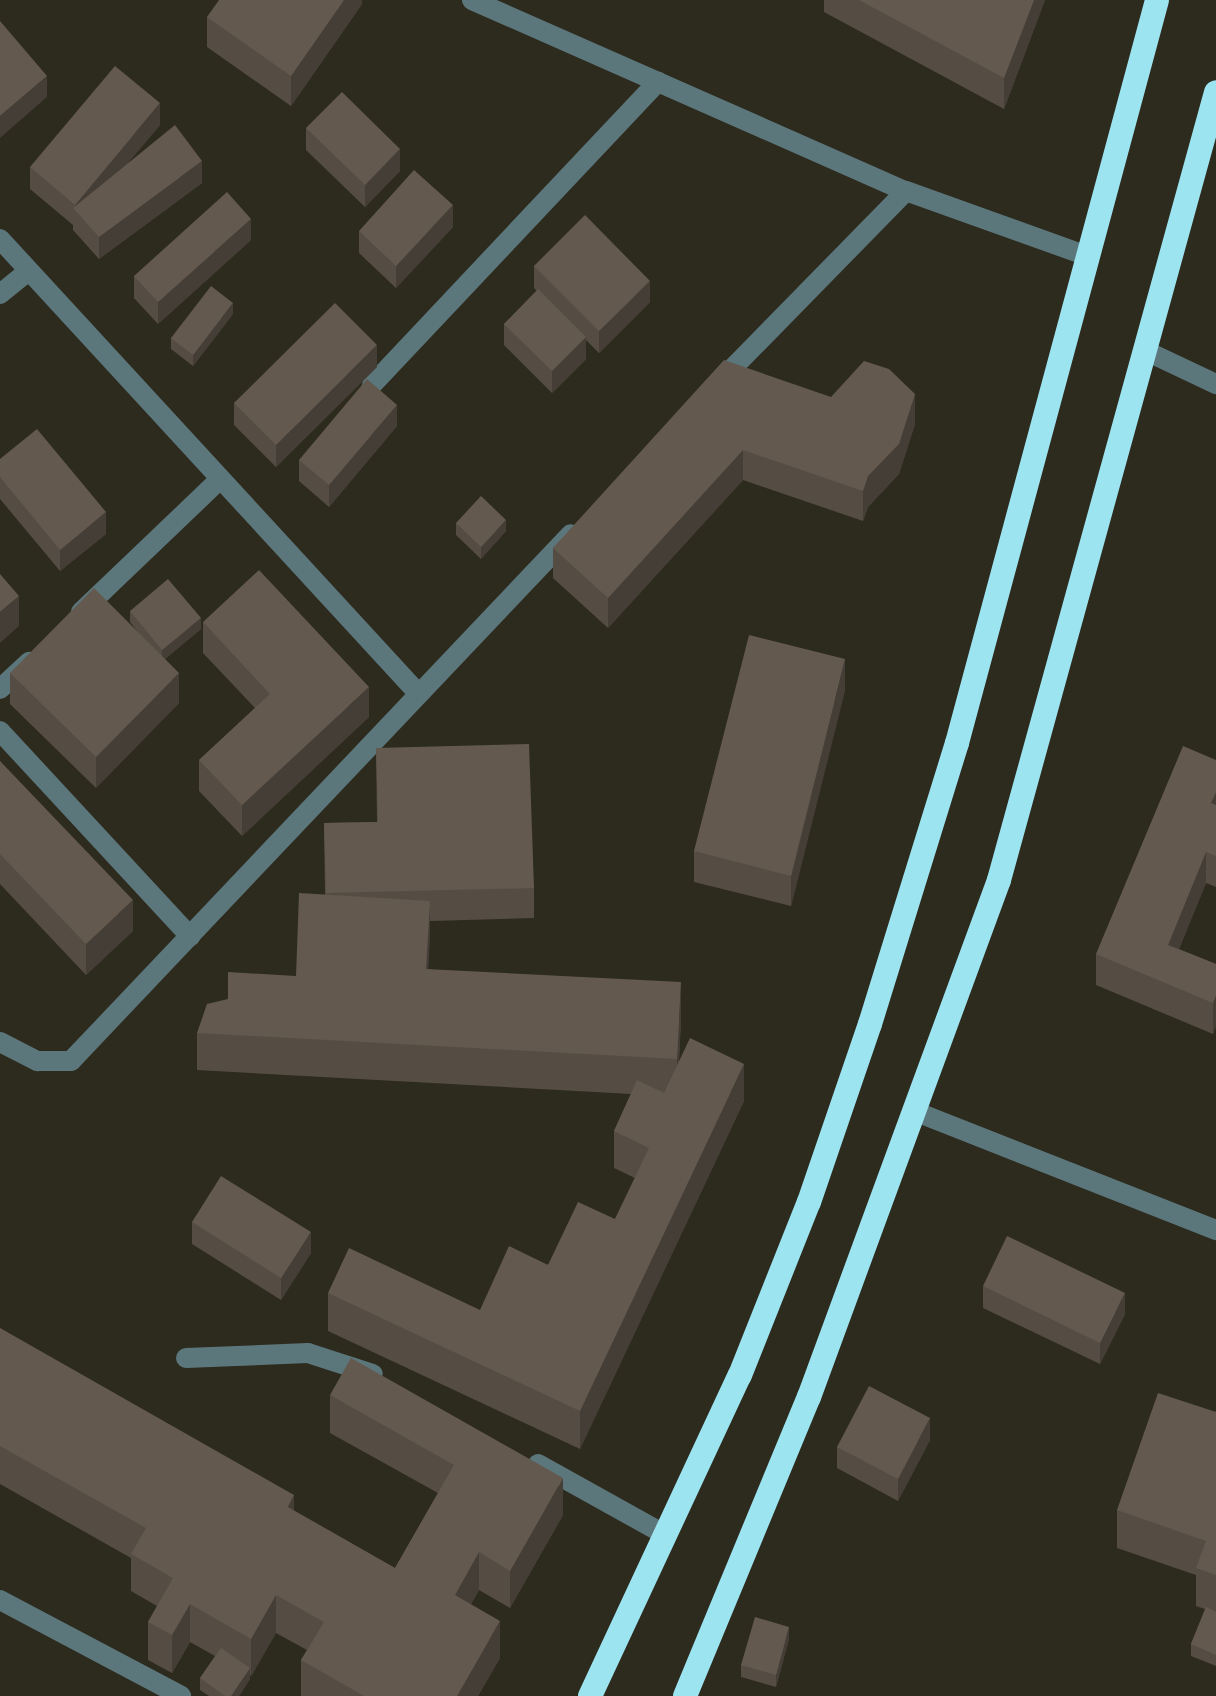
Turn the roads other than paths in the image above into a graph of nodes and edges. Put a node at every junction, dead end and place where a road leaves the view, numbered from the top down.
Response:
1 (472, 0) edge
2 (1157, 0) edge
3 (658, 82) junction
4 (1216, 92) edge
5 (906, 191) junction
6 (0, 239) edge
7 (1088, 256) junction
8 (27, 272) junction
9 (0, 294) edge
10 (1144, 350) junction
11 (1216, 384) edge
12 (372, 385) edge
13 (706, 396) edge
14 (220, 479) junction
15 (584, 521) edge
16 (69, 623) edge
17 (46, 645) edge
18 (0, 689) edge
19 (417, 692) junction
20 (0, 731) edge
21 (190, 936) junction
22 (0, 1042) edge
23 (914, 1111) junction
24 (1216, 1230) edge
25 (186, 1358) dead end
26 (399, 1388) edge
27 (525, 1457) edge
28 (664, 1534) junction
29 (0, 1600) edge
30 (181, 1696) edge
31 (590, 1696) edge
32 (685, 1696) edge

1 - 3 street
2 - 7 highway
3 - 5 street
3 - 12 street
4 - 10 highway
5 - 7 street
5 - 13 street
6 - 8 street
7 - 28 highway
8 - 9 street
8 - 14 street
10 - 11 street
10 - 23 highway
14 - 16 street
14 - 19 street
15 - 19 street
17 - 18 street
19 - 21 street
20 - 21 street
21 - 22 street
23 - 24 street
23 - 32 highway
25 - 26 street
27 - 28 street
28 - 31 highway
29 - 30 street

